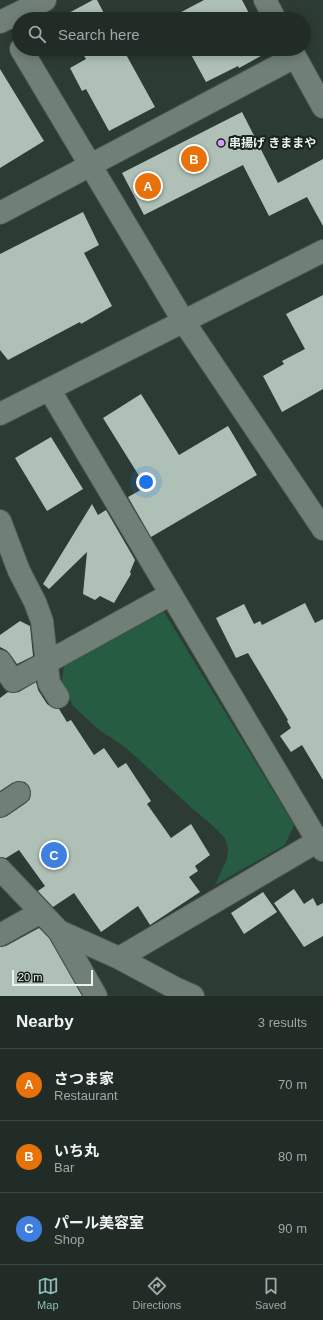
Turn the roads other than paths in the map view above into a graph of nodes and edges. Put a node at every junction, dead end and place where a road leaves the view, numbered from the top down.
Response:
1 (45, 0) edge
2 (265, 0) edge
3 (17, 12) edge
4 (271, 12) edge
5 (12, 14) edge
6 (1, 19) edge
7 (12, 36) edge
8 (24, 56) edge
9 (288, 56) edge
10 (295, 56) edge
11 (323, 107) edge
12 (90, 165) junction
13 (0, 213) edge
14 (323, 251) edge
15 (184, 322) junction
16 (49, 389) junction
17 (0, 414) edge
18 (0, 522) edge
19 (322, 526) edge
20 (10, 544) edge
21 (170, 594) junction
22 (0, 661) edge
23 (46, 662) junction
24 (58, 697) dead end
25 (20, 793) dead end
26 (0, 806) edge
27 (321, 843) edge
28 (0, 869) edge
29 (41, 912) junction
30 (59, 931) junction
31 (0, 935) edge
32 (119, 958) junction
33 (177, 993) edge
34 (96, 996) edge

1 - 3 street
2 - 4 street
5 - 6 street
6 - 7 street
8 - 12 street
9 - 12 street
10 - 11 street
12 - 13 street
12 - 15 street
14 - 15 street
15 - 16 street
15 - 19 street
16 - 17 street
16 - 21 street
18 - 20 street
20 - 23 street
21 - 23 street
21 - 27 street
22 - 23 street
23 - 24 street
25 - 26 street
27 - 32 street
28 - 29 street
29 - 30 street
29 - 31 street
30 - 32 street
30 - 34 street
32 - 33 street

